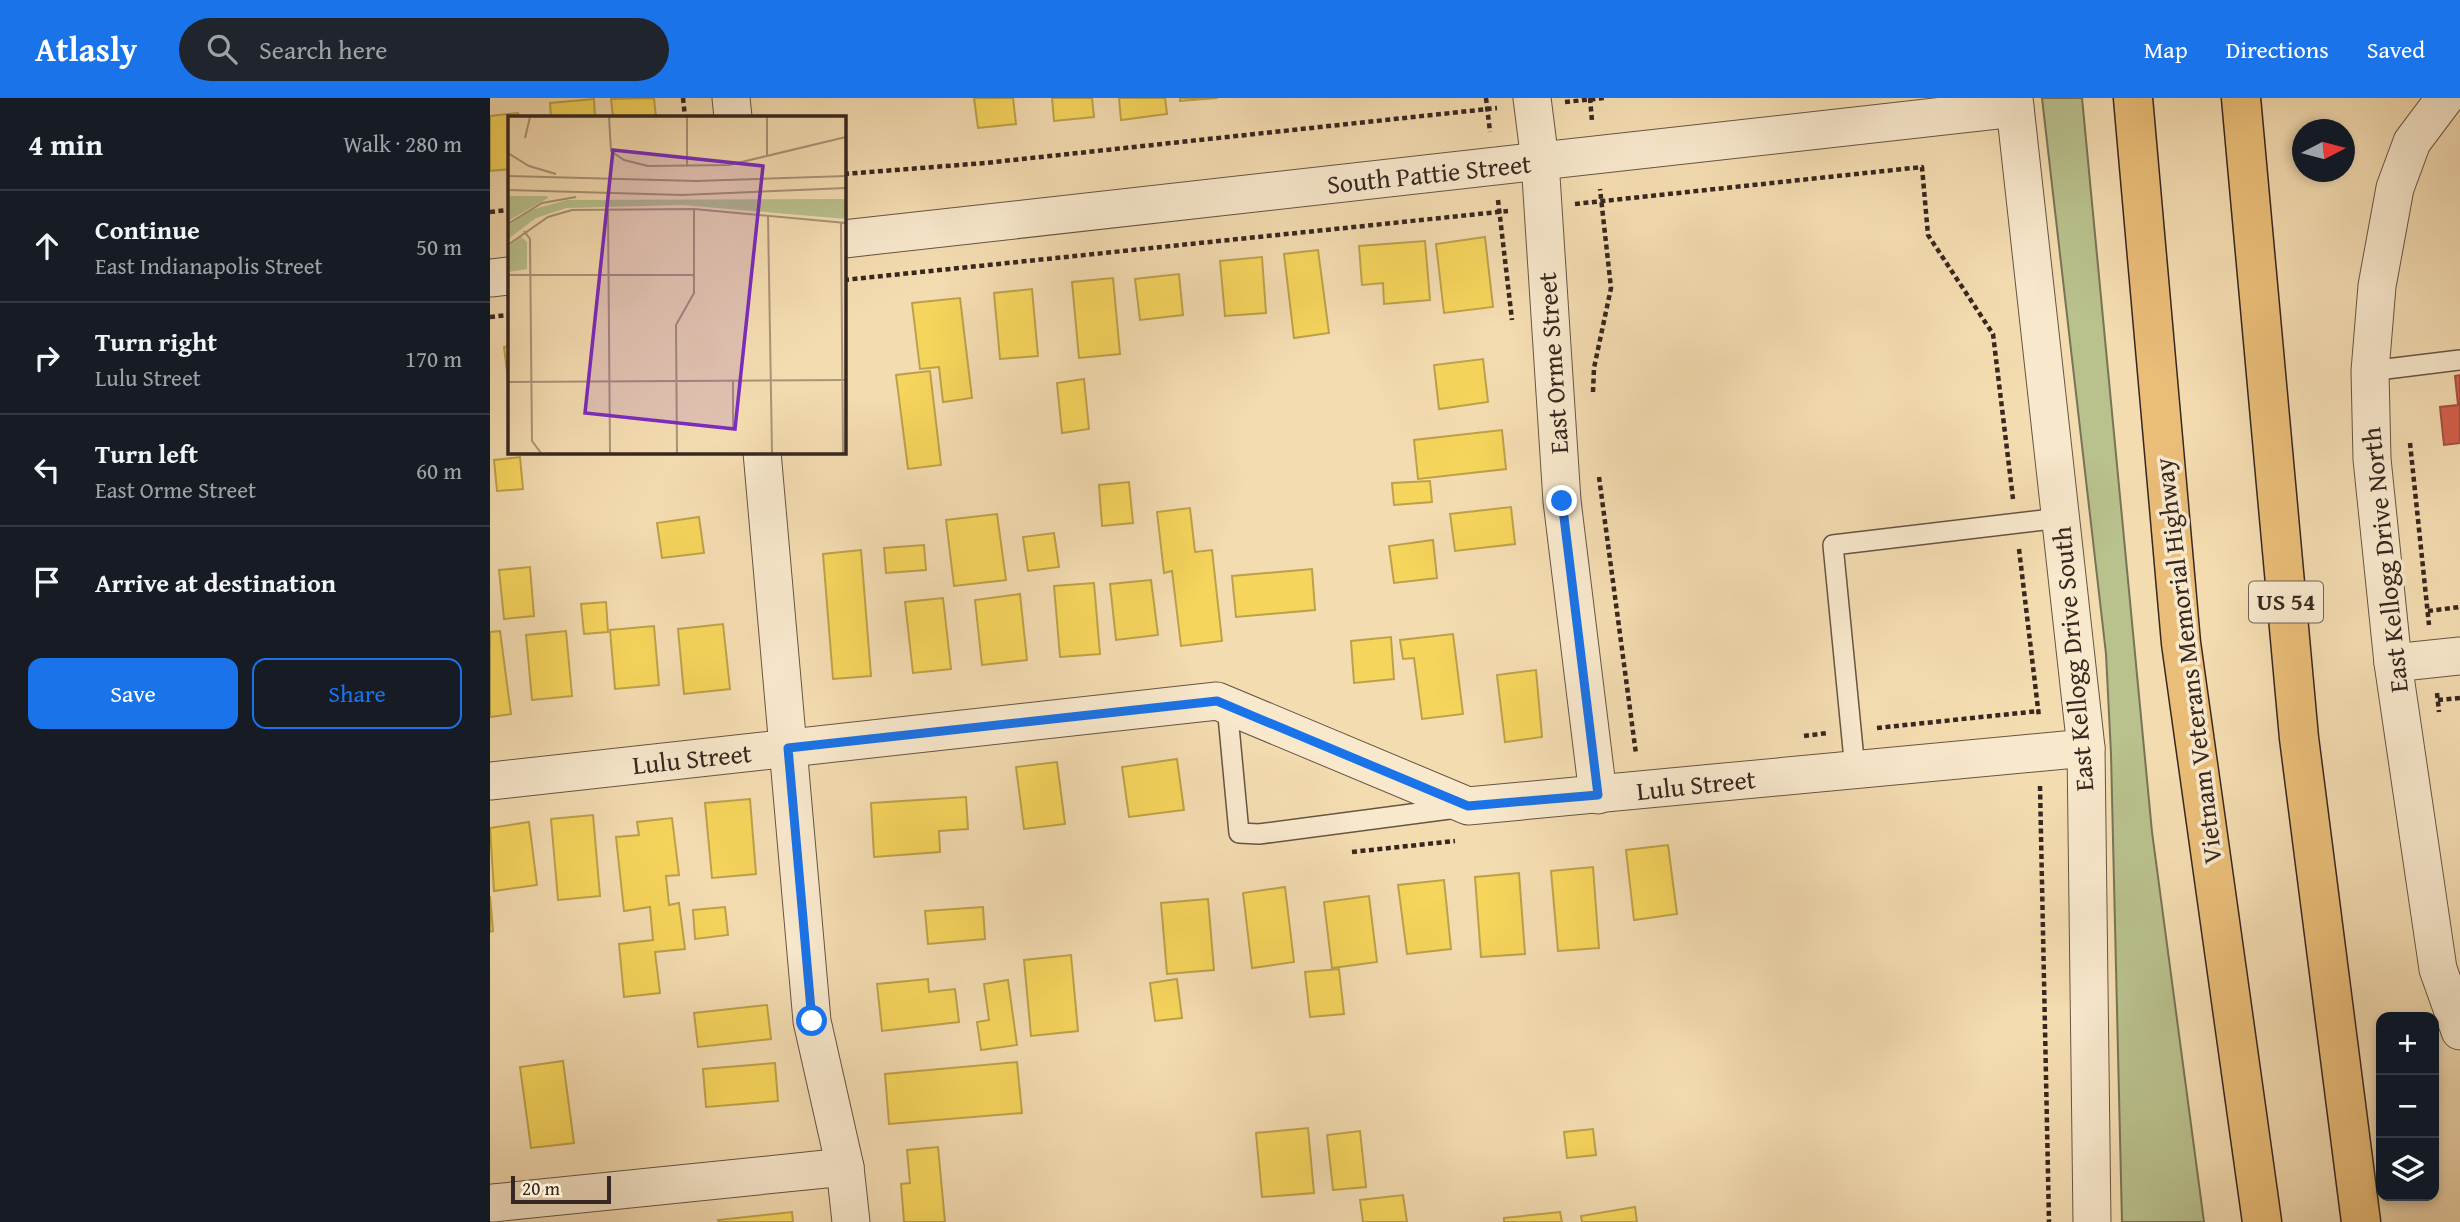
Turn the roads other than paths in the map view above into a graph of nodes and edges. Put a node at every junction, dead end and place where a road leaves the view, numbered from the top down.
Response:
1 (731, 98) edge
2 (2127, 98) edge
3 (2133, 98) edge
4 (2241, 98) edge
5 (2445, 98) edge
6 (1533, 101) edge
7 (2014, 103) edge
8 (733, 116) edge
9 (2135, 146) junction
10 (1540, 161) junction
11 (845, 239) edge
12 (508, 276) edge
13 (490, 278) edge
14 (2460, 360) edge
15 (2370, 371) junction
16 (762, 453) edge
17 (2060, 519) junction
18 (2446, 657) edge
19 (2393, 663) junction
20 (1227, 705) junction
21 (788, 748) junction
22 (2086, 748) junction
23 (1855, 770) junction
24 (490, 781) edge
25 (1598, 795) junction
26 (1468, 806) junction
27 (2459, 1025) edge
28 (2240, 1068) junction
29 (2344, 1105) junction
30 (845, 1167) junction
31 (493, 1203) dead end
32 (851, 1222) edge
33 (2092, 1222) edge
34 (2254, 1222) edge
35 (2262, 1222) edge
36 (2361, 1222) edge
37 (2369, 1222) edge

1 - 8 street
2 - 9 highway
3 - 9 highway, Vietnam Veterans Memorial Highway
4 - 29 highway, US 54
5 - 15 street, East Kellogg Drive North
6 - 10 street, East Orme Street
7 - 10 street, South Pattie Street
7 - 17 street, East Kellogg Drive South
9 - 28 highway, Vietnam Veterans Memorial Highway
10 - 11 street, South Pattie Street
10 - 25 street, East Orme Street
12 - 13 street
14 - 15 lane
15 - 19 street, East Kellogg Drive North
16 - 21 street
17 - 22 street, East Kellogg Drive South
17 - 23 lane
18 - 19 street
19 - 27 street, East Kellogg Drive North
20 - 21 street, Lulu Street
20 - 26 street, Lulu Street
20 - 26 lane
21 - 24 street, Lulu Street
21 - 30 street
22 - 23 street, Lulu Street
22 - 33 street, East Kellogg Drive South
23 - 25 street, Lulu Street
25 - 26 street, Lulu Street
28 - 34 highway
28 - 35 highway, Vietnam Veterans Memorial Highway
29 - 36 highway, US 54
29 - 37 highway
30 - 31 street
30 - 32 street

